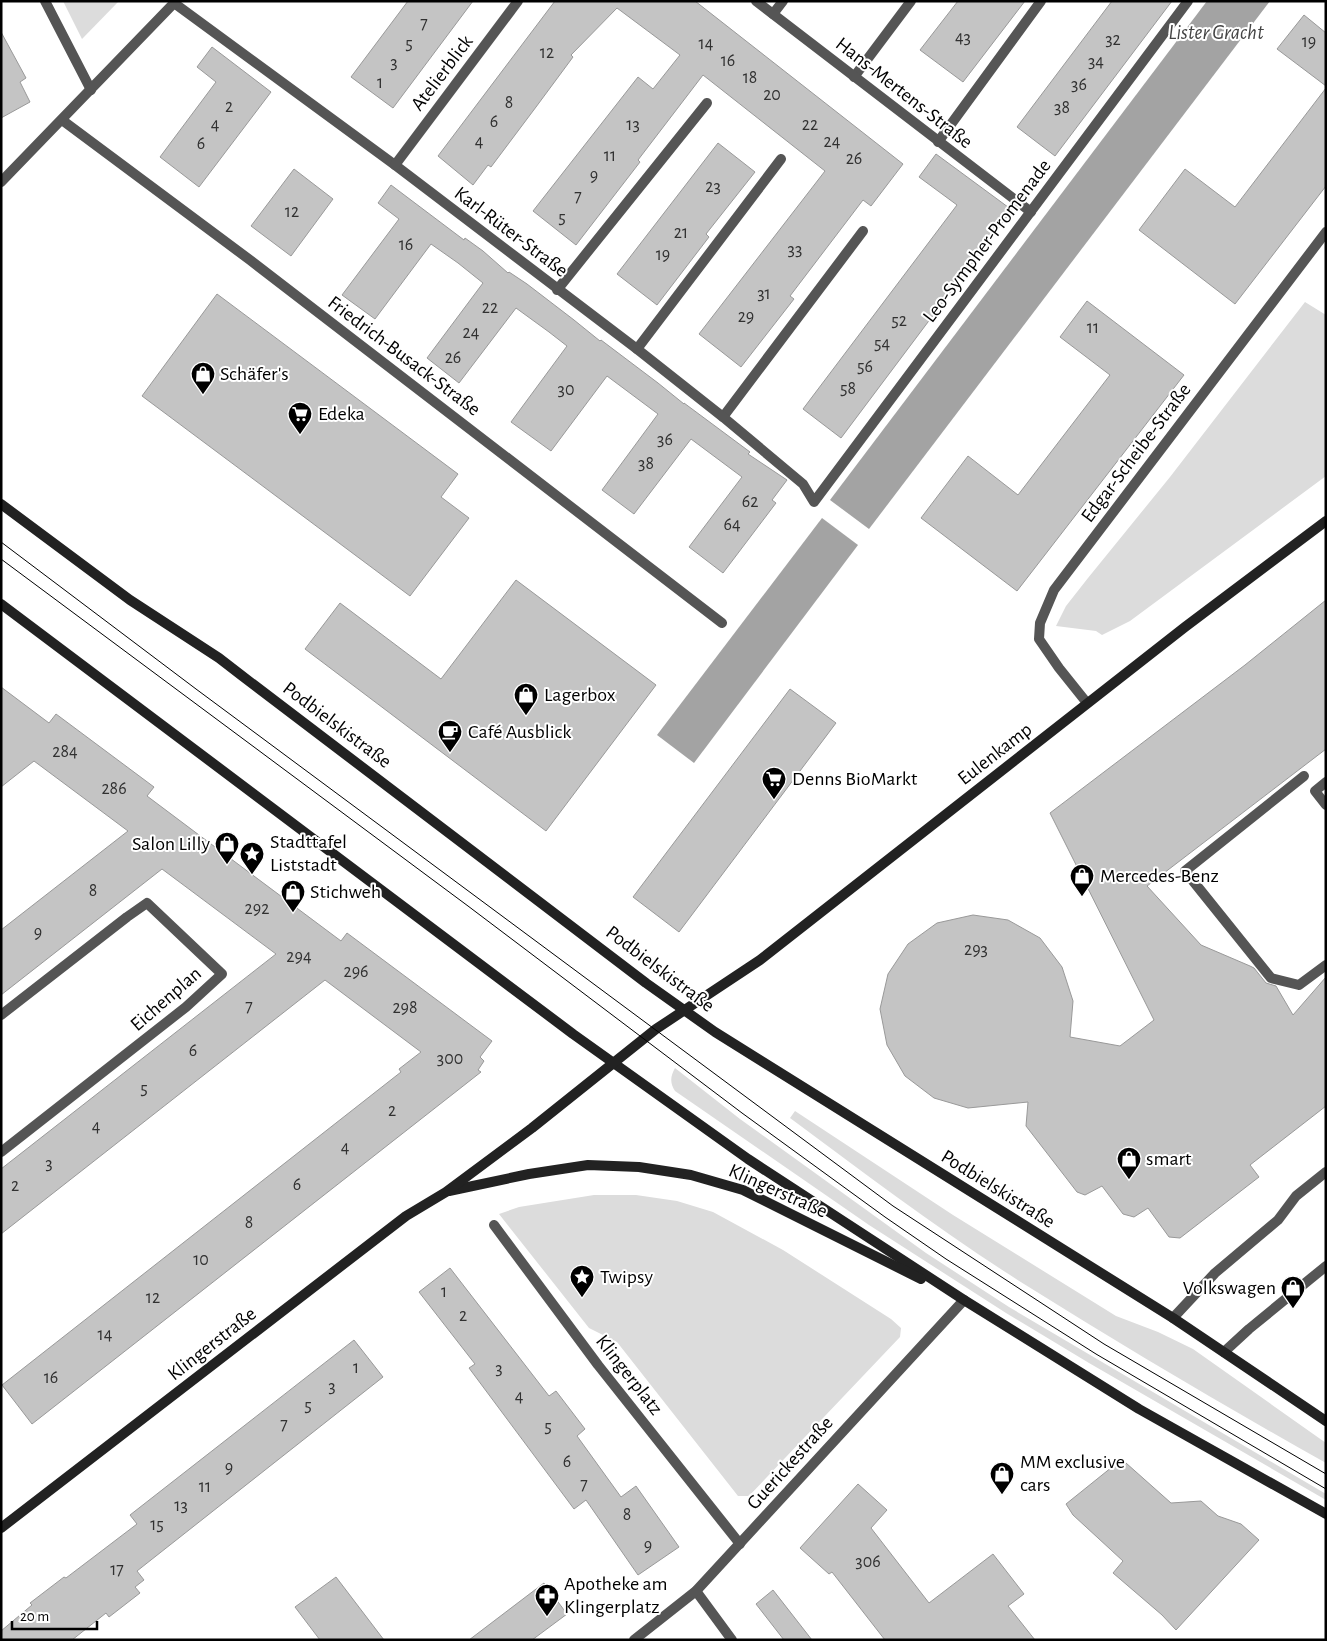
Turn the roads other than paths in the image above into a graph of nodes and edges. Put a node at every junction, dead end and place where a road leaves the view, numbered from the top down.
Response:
1 (45, 1) edge
2 (518, 1) edge
3 (756, 1) edge
4 (783, 1) edge
5 (910, 1) edge
6 (1041, 1) edge
7 (1188, 1) edge
8 (175, 2) edge
9 (773, 14) junction
10 (854, 77) junction
11 (91, 90) junction
12 (707, 103) dead end
13 (62, 120) junction
14 (938, 142) junction
15 (781, 159) dead end
16 (394, 165) junction
17 (1, 182) edge
18 (1031, 212) junction
19 (863, 231) dead end
20 (1326, 232) edge
21 (557, 290) junction
22 (637, 349) junction
23 (723, 417) junction
24 (814, 502) joint
25 (1, 504) edge
26 (1326, 521) edge
27 (1, 604) edge
28 (722, 623) dead end
29 (1087, 703) junction
30 (1304, 776) dead end
31 (1326, 782) edge
32 (1326, 805) edge
33 (1326, 965) edge
34 (684, 1011) junction
35 (1, 1015) edge
36 (613, 1064) junction
37 (1, 1152) edge
38 (1326, 1172) edge
39 (446, 1192) junction
40 (494, 1225) dead end
41 (1326, 1266) edge
42 (964, 1300) junction
43 (1173, 1318) junction
44 (1224, 1352) junction
45 (1326, 1421) edge
46 (1326, 1514) edge
47 (1, 1528) edge
48 (740, 1544) junction
49 (696, 1592) junction
50 (634, 1640) edge
51 (732, 1640) edge

1 - 11 street
2 - 16 street, Atelierblick
3 - 9 street, Hans-Mertens-Straße
4 - 9 street
5 - 10 street
6 - 14 street
7 - 18 street, Leo-Sympher-Promenade
8 - 11 street
8 - 16 street, Karl-Rüter-Straße
9 - 10 street, Hans-Mertens-Straße
10 - 14 street, Hans-Mertens-Straße
11 - 13 street
12 - 21 street
13 - 17 street
13 - 28 street, Friedrich-Busack-Straße
14 - 18 street, Hans-Mertens-Straße
15 - 22 street
16 - 21 street, Karl-Rüter-Straße
18 - 24 street, Leo-Sympher-Promenade
19 - 23 street
20 - 29 street, Edgar-Scheibe-Straße
21 - 22 street, Karl-Rüter-Straße
22 - 23 street, Karl-Rüter-Straße
23 - 24 street, Karl-Rüter-Straße
25 - 34 main road, Podbielskistraße
26 - 29 main road, Eulenkamp
27 - 36 main road
29 - 34 main road, Eulenkamp
30 - 33 street
31 - 32 street
34 - 36 main road, Klingerstraße
34 - 43 main road, Podbielskistraße
35 - 37 street, Eichenplan
36 - 39 main road, Klingerstraße
36 - 42 main road
38 - 43 street
39 - 42 main road, Klingerstraße
39 - 47 main road, Klingerstraße
40 - 48 street, Klingerplatz
41 - 44 street
42 - 46 main road
42 - 48 street, Guerickestraße
43 - 44 main road, Podbielskistraße
44 - 45 main road, Podbielskistraße
48 - 49 street, Guerickestraße
49 - 50 street, Guerickestraße
49 - 51 street

